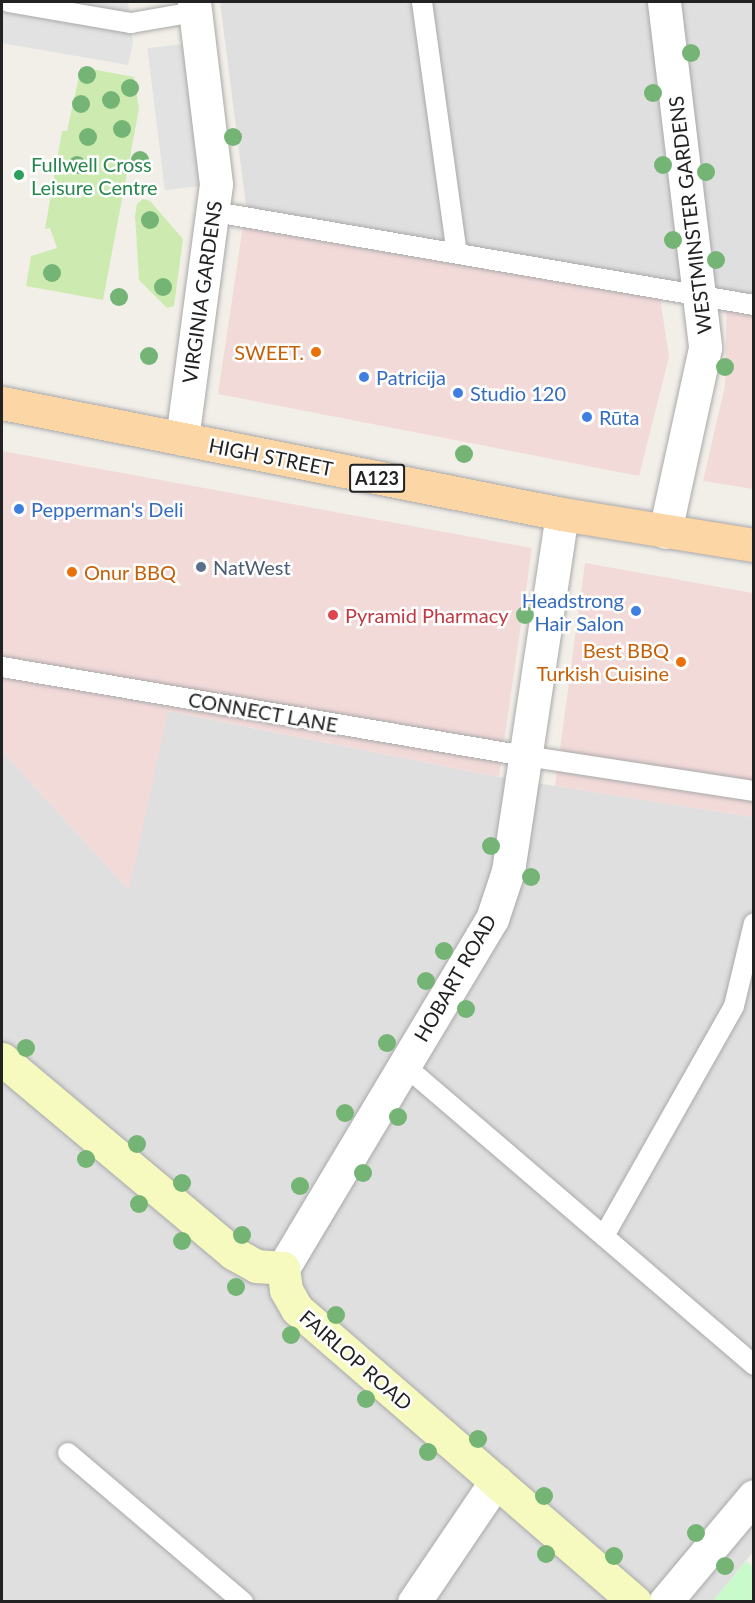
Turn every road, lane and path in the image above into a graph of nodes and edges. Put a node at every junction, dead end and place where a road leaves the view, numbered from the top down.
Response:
1 (8, 2) edge
2 (422, 2) edge
3 (664, 2) edge
4 (194, 7) edge
5 (215, 212) junction
6 (457, 253) junction
7 (701, 296) junction
8 (753, 305) edge
9 (2, 403) edge
10 (182, 439) junction
11 (562, 514) junction
12 (664, 532) junction
13 (753, 545) edge
14 (2, 667) edge
15 (525, 756) junction
16 (753, 791) edge
17 (753, 923) edge
18 (2, 1059) edge
19 (404, 1065) junction
20 (604, 1236) junction
21 (283, 1268) junction
22 (753, 1365) edge
23 (68, 1454) dead end
24 (496, 1481) junction
25 (753, 1496) edge
26 (243, 1602) edge
27 (414, 1602) edge
28 (635, 1602) edge
29 (665, 1602) edge

1 - 4 lane
2 - 6 lane
3 - 7 street, WESTMINSTER GARDENS
4 - 5 street, VIRGINIA GARDENS
5 - 6 lane
5 - 10 street, VIRGINIA GARDENS
6 - 7 lane
7 - 8 lane
7 - 12 street, WESTMINSTER GARDENS
9 - 10 main road, HIGH STREET / A123
10 - 11 main road, HIGH STREET / A123
11 - 12 main road, HIGH STREET / A123
11 - 15 street, HOBART ROAD
12 - 13 main road, HIGH STREET / A123
14 - 15 lane, CONNECT LANE
15 - 16 lane, CONNECT LANE
15 - 19 street, HOBART ROAD
17 - 20 lane
18 - 21 street
19 - 20 lane
19 - 21 street, HOBART ROAD
20 - 22 lane
21 - 24 street, FAIRLOP ROAD
23 - 26 lane
24 - 27 street
24 - 28 street, FAIRLOP ROAD
25 - 29 street

